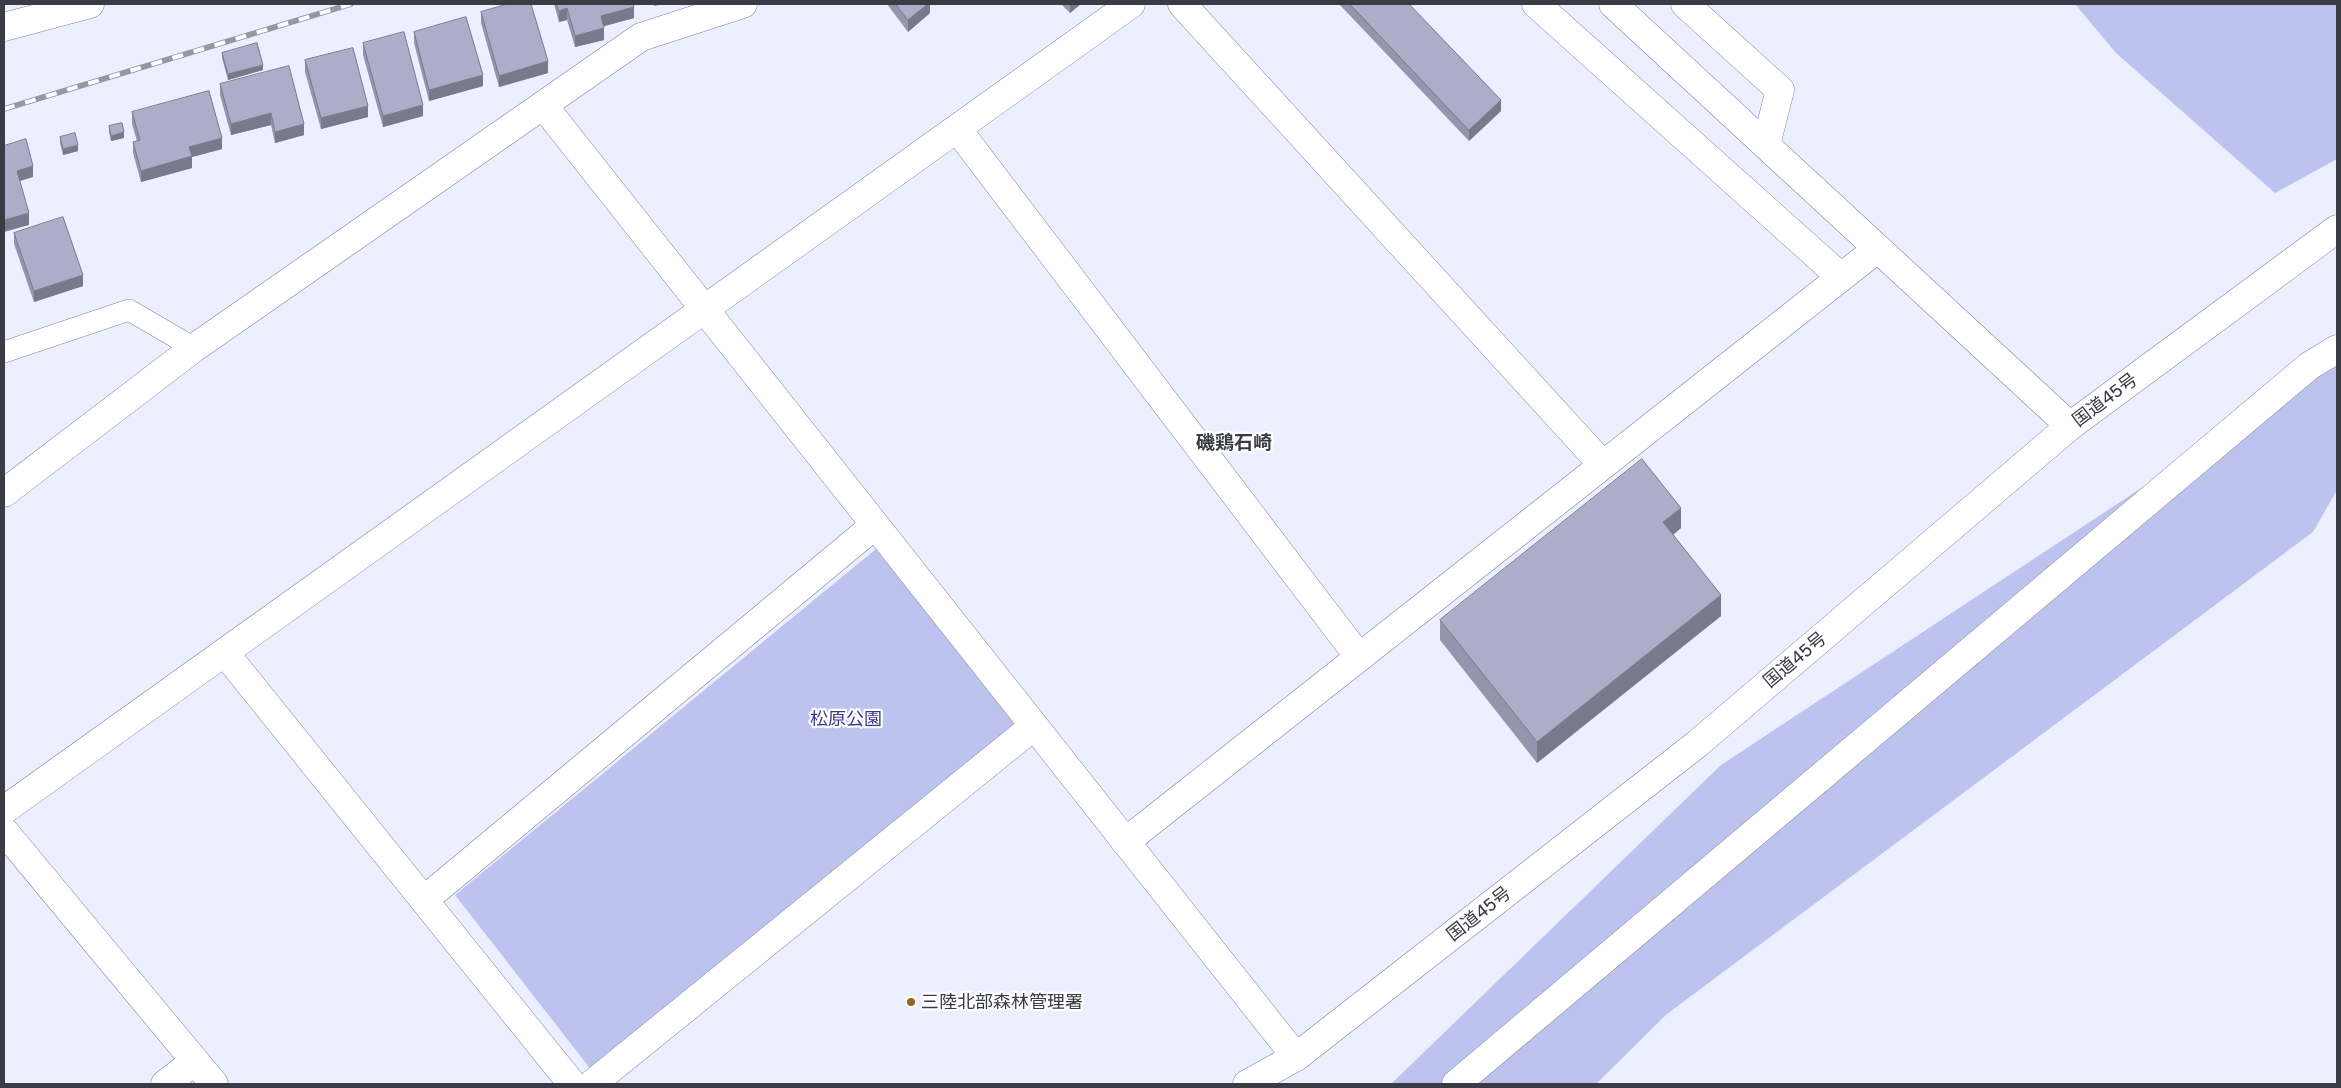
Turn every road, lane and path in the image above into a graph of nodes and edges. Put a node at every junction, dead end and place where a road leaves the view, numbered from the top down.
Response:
1 (90, 4) edge
2 (743, 4) edge
3 (1131, 4) edge
4 (1182, 4) edge
5 (1536, 4) edge
6 (1613, 4) edge
7 (1685, 4) edge
8 (4, 27) edge
9 (543, 105) junction
10 (958, 130) junction
11 (1766, 145) junction
12 (2337, 229) edge
13 (1877, 249) junction
14 (1841, 277) junction
15 (704, 309) junction
16 (194, 348) junction
17 (2337, 349) edge
18 (4, 352) edge
19 (2070, 426) junction
20 (1603, 464) junction
21 (4, 493) edge
22 (875, 525) junction
23 (225, 653) junction
24 (1359, 657) junction
25 (1034, 726) junction
26 (4, 810) edge
27 (4, 831) edge
28 (1126, 842) junction
29 (424, 900) junction
30 (1296, 1057) junction
31 (195, 1061) junction
32 (165, 1084) edge
33 (214, 1084) edge
34 (572, 1084) edge
35 (592, 1084) edge
36 (1248, 1084) edge
37 (1456, 1084) edge

1 - 8 main road
2 - 9 main road
3 - 10 main road
4 - 20 main road
5 - 14 main road
6 - 11 main road
7 - 11 main road
9 - 15 main road
9 - 16 main road
10 - 15 main road
10 - 24 main road
11 - 13 main road
12 - 19 main road, 国道45号
13 - 14 main road
13 - 19 main road
14 - 20 main road
15 - 22 main road
15 - 23 main road
16 - 18 lane
16 - 21 main road
17 - 37 main road
19 - 30 main road, 国道45号
20 - 24 main road
22 - 25 main road
22 - 29 main road
23 - 26 main road
23 - 29 main road
24 - 28 main road
25 - 28 main road
25 - 35 main road
27 - 31 main road
28 - 30 main road
29 - 34 main road
30 - 36 main road, 国道45号
31 - 32 main road
31 - 33 main road

